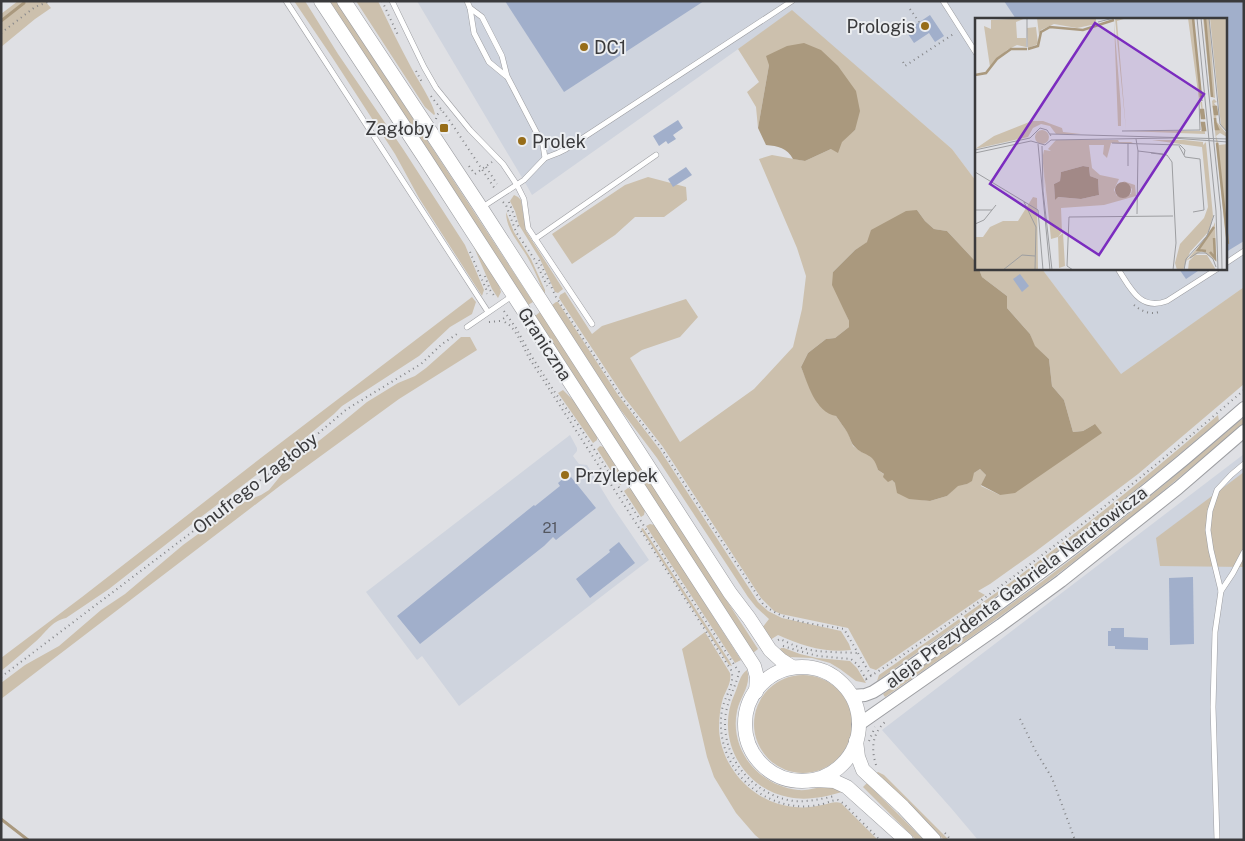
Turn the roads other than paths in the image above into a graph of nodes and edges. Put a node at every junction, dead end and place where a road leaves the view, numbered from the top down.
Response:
1 (286, 1) edge
2 (321, 1) edge
3 (344, 1) edge
4 (392, 1) edge
5 (467, 1) edge
6 (792, 1) edge
7 (943, 1) edge
8 (470, 8) junction
9 (975, 51) edge
10 (507, 76) junction
11 (656, 155) dead end
12 (545, 158) junction
13 (517, 185) junction
14 (481, 208) junction
15 (535, 238) junction
16 (1244, 251) edge
17 (1228, 262) edge
18 (1119, 270) edge
19 (1215, 270) edge
20 (514, 295) junction
21 (488, 312) junction
22 (592, 324) dead end
23 (467, 327) road end
24 (1244, 408) edge
25 (1244, 431) edge
26 (1244, 464) edge
27 (1244, 552) edge
28 (1221, 591) junction
29 (792, 667) junction
30 (756, 692) junction
31 (852, 696) junction
32 (858, 725) junction
33 (856, 741) junction
34 (816, 780) junction
35 (906, 840) edge
36 (934, 840) edge
37 (1217, 840) edge

1 - 21 lane
2 - 20 main road, Graniczna
3 - 14 main road, Graniczna
4 - 13 lane
5 - 8 lane
6 - 12 lane
7 - 9 lane
8 - 10 lane
8 - 10 lane
10 - 12 lane
11 - 15 lane
12 - 13 lane
13 - 14 lane
13 - 15 lane
14 - 29 main road, Graniczna
15 - 22 lane
16 - 17 lane
18 - 19 lane
20 - 21 lane
20 - 30 main road, Graniczna
21 - 23 lane
24 - 31 street, aleja Prezydenta Gabriela Narutowicza
25 - 32 street, aleja Prezydenta Gabriela Narutowicza
26 - 28 lane
27 - 28 lane
28 - 37 lane
29 - 30 main road
29 - 31 main road
30 - 34 main road
31 - 32 main road
32 - 33 main road
33 - 34 main road
33 - 36 main road
34 - 35 main road

